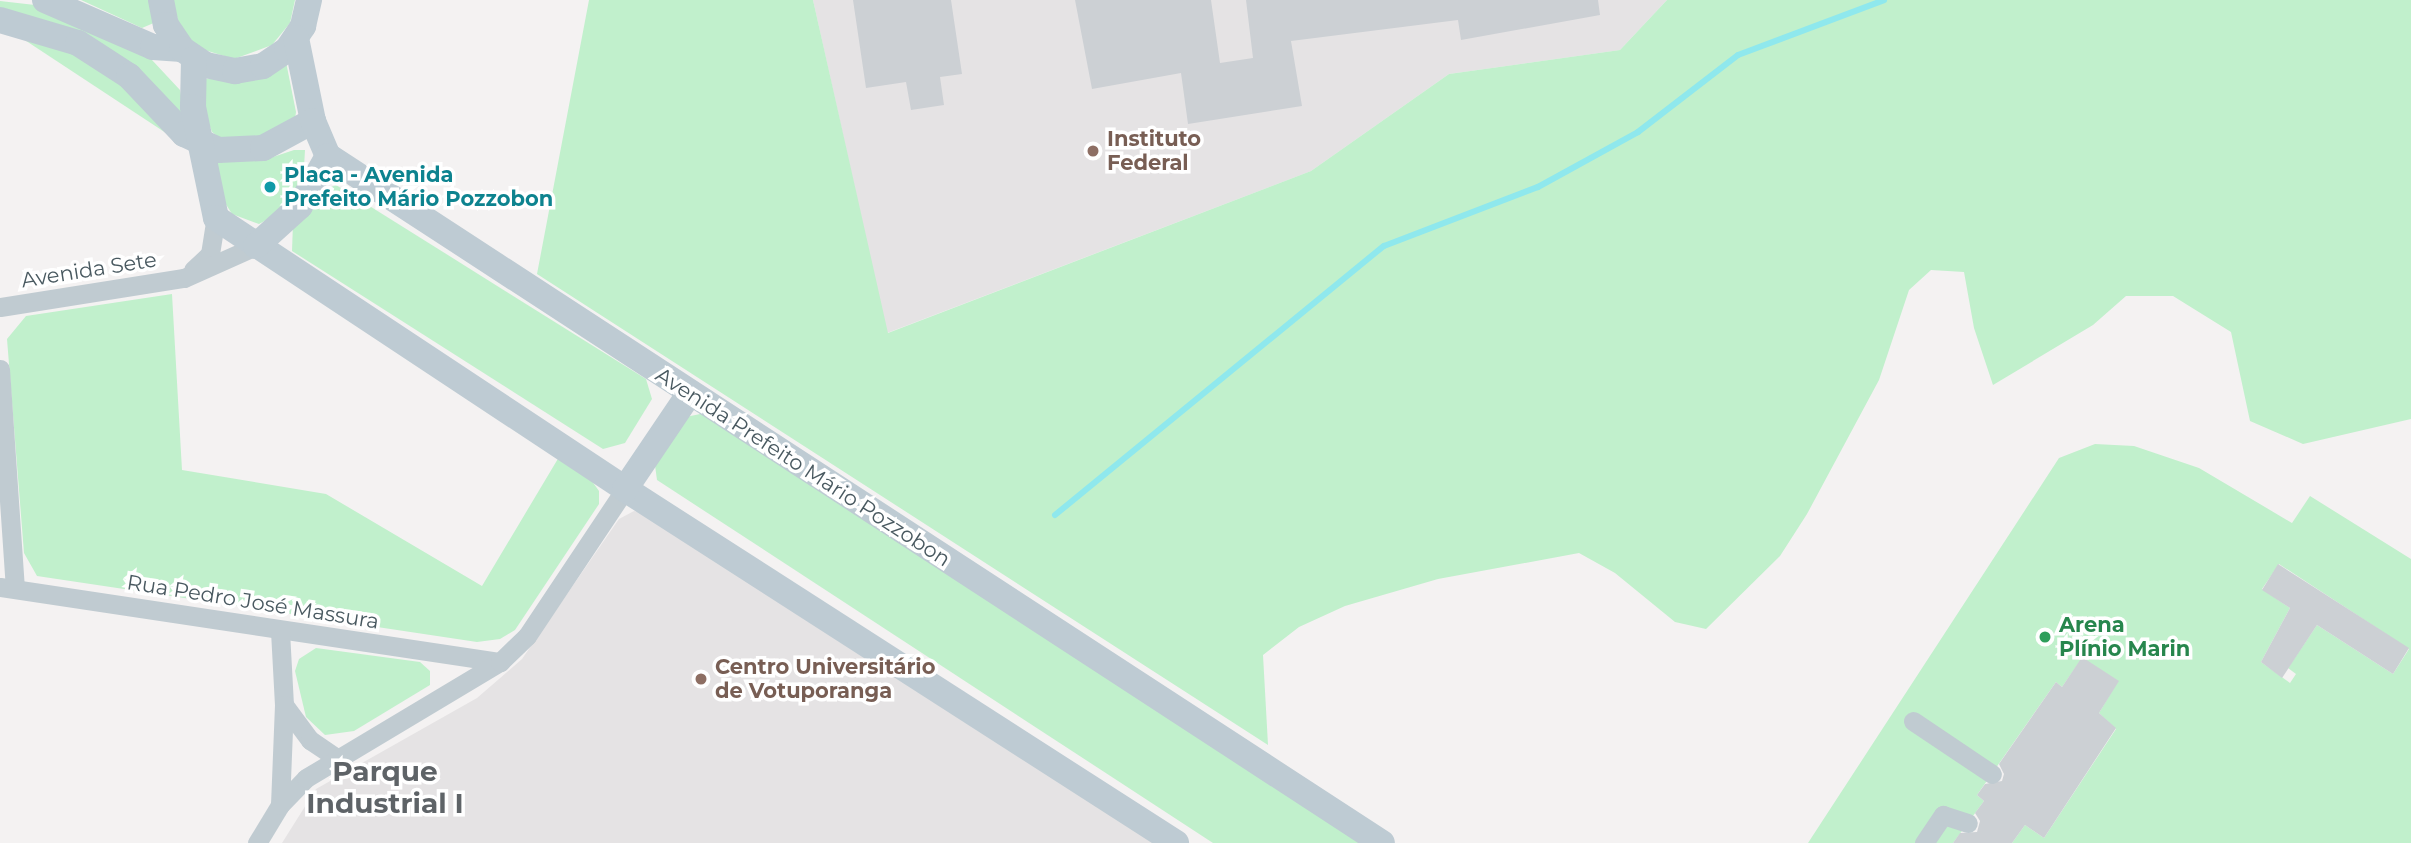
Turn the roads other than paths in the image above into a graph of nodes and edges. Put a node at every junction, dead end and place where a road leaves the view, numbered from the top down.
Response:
1 (45, 0) edge
2 (162, 0) edge
3 (311, 4) edge
4 (0, 20) edge
5 (296, 38) junction
6 (188, 54) junction
7 (313, 121) junction
8 (200, 143) junction
9 (328, 156) junction
10 (216, 218) junction
11 (256, 246) junction
12 (184, 278) junction
13 (0, 307) edge
14 (0, 369) edge
15 (689, 394) junction
16 (625, 489) junction
17 (7, 587) edge
18 (280, 631) junction
19 (500, 662) junction
20 (284, 705) junction
21 (1913, 721) dead end
22 (335, 757) junction
23 (1992, 774) dead end
24 (280, 805) junction
25 (1968, 823) dead end
26 (257, 843) edge
27 (1176, 843) edge
28 (1382, 843) edge
29 (1924, 843) edge

1 - 6 street
2 - 6 street
3 - 5 street
4 - 8 street
5 - 6 street
5 - 7 street
6 - 8 street
7 - 8 street
7 - 9 street
8 - 10 street
9 - 11 street
9 - 15 street, Avenida Prefeito Mário Pozzobon
10 - 11 street
10 - 12 street, Avenida Sete
11 - 12 street, Avenida Sete
11 - 16 street
12 - 13 street, Avenida Sete
14 - 17 street
15 - 16 street
15 - 28 street, Avenida Prefeito Mário Pozzobon
16 - 19 street
16 - 27 street
17 - 18 street, Rua Pedro José Massura
18 - 19 street, Rua Pedro José Massura
18 - 20 street
19 - 22 street
20 - 22 street
20 - 24 street
21 - 23 street
22 - 24 street
24 - 26 street
25 - 29 street

